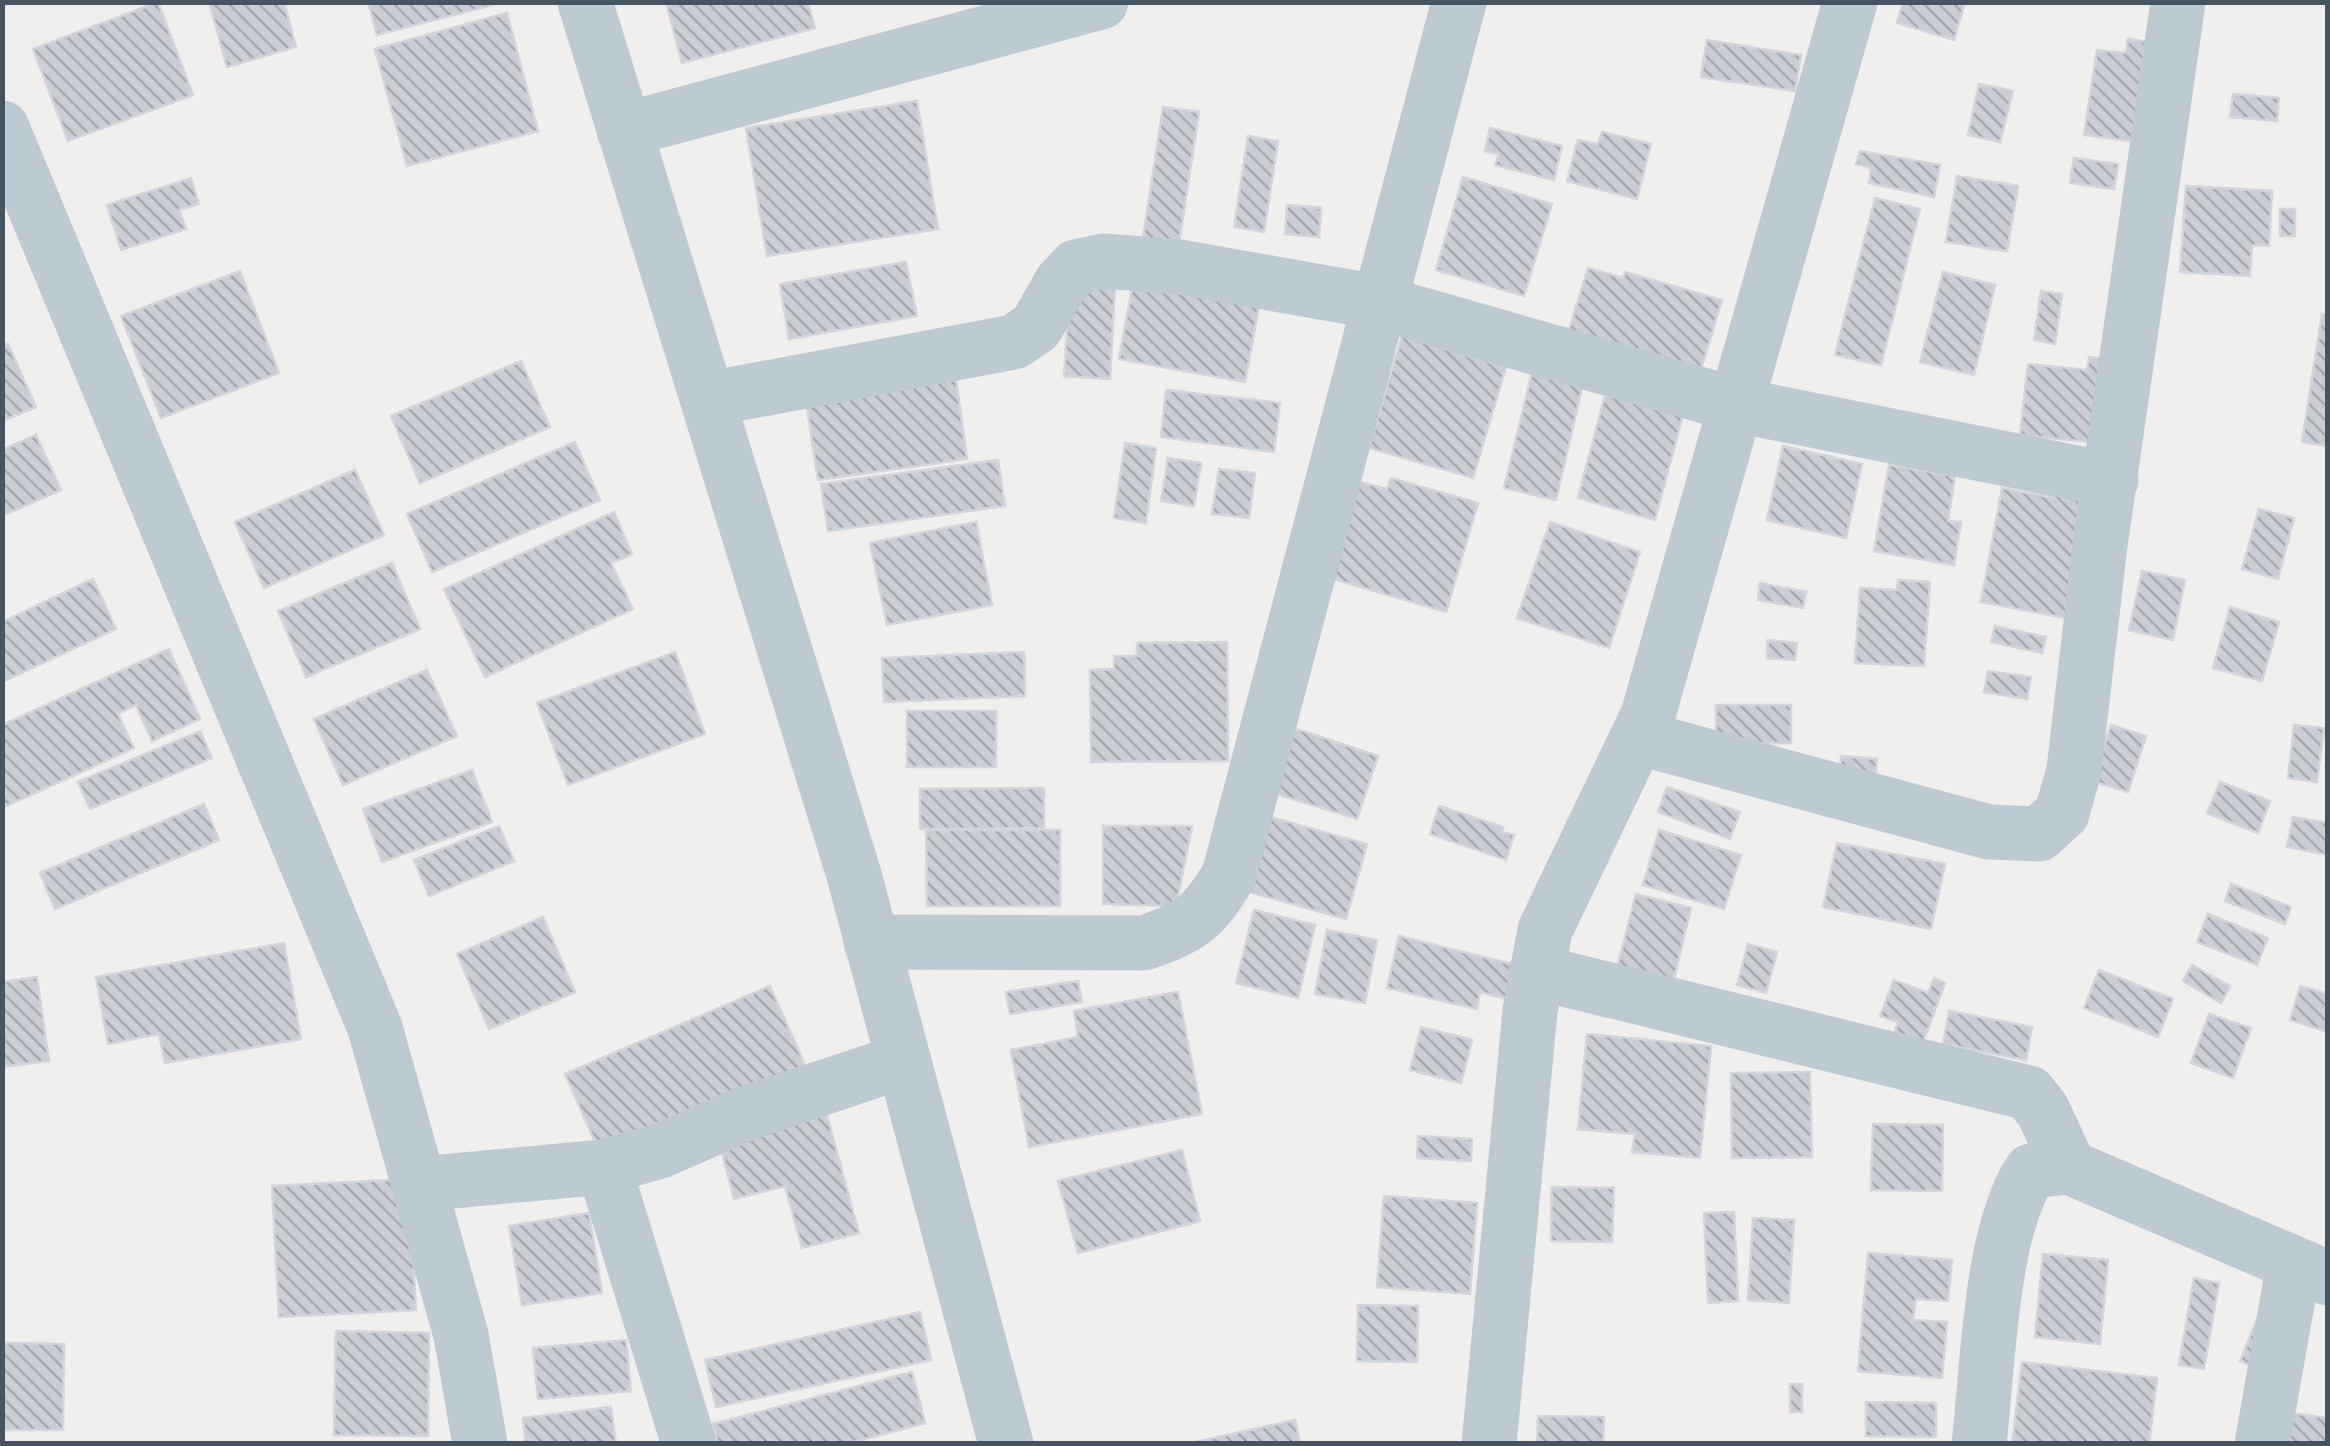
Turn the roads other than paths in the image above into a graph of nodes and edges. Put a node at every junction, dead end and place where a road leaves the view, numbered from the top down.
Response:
1 (585, 2) edge
2 (1101, 2) edge
3 (1459, 2) edge
4 (1850, 2) edge
5 (2178, 2) edge
6 (2, 128) edge
7 (624, 130) junction
8 (1377, 302) junction
9 (708, 400) junction
10 (1737, 406) junction
11 (2111, 480) junction
12 (1640, 738) junction
13 (872, 942) junction
14 (1536, 972) junction
15 (903, 1061) junction
16 (604, 1167) junction
17 (2069, 1167) junction
18 (421, 1184) junction
19 (2311, 1271) edge
20 (480, 1444) edge
21 (690, 1444) edge
22 (1006, 1444) edge
23 (1489, 1444) edge
24 (1979, 1444) edge
25 (2262, 1444) edge

1 - 7 street
2 - 7 street
3 - 8 street
4 - 10 street
5 - 11 street
6 - 18 street
7 - 9 street
8 - 9 street
8 - 10 street
8 - 13 street
9 - 13 street
10 - 11 street
10 - 12 street
11 - 12 street
12 - 14 street
13 - 15 street
14 - 17 street
14 - 23 street
15 - 16 street
15 - 22 street
16 - 18 street
16 - 21 street
17 - 19 street
17 - 24 street
18 - 20 street
19 - 25 street

